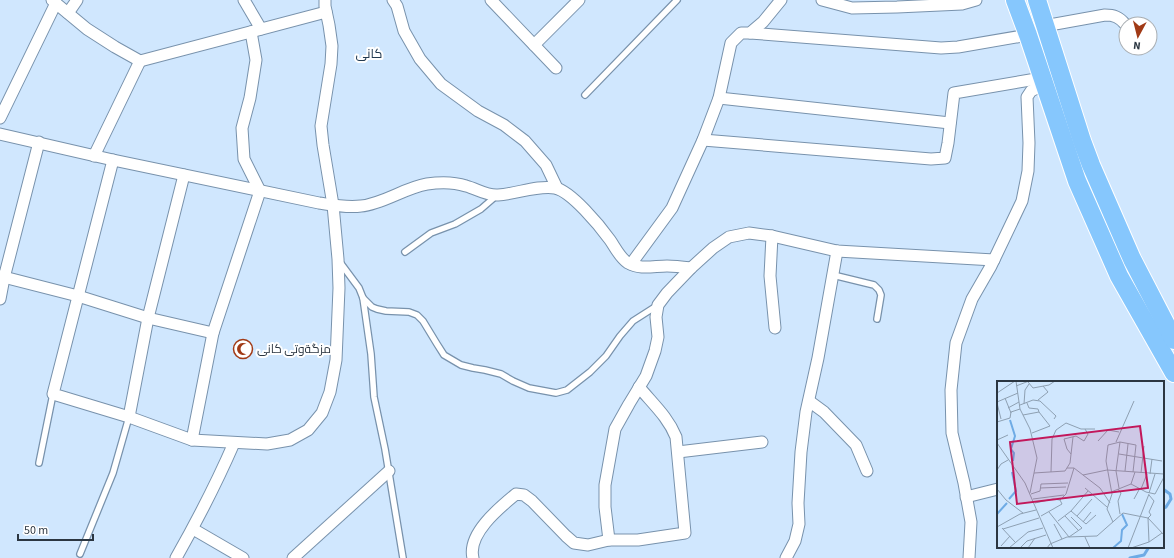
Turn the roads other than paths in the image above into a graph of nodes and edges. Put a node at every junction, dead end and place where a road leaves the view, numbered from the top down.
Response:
1 (77, 0) edge
2 (244, 0) edge
3 (325, 0) edge
4 (393, 0) edge
5 (491, 0) edge
6 (579, 0) edge
7 (677, 0) edge
8 (781, 0) edge
9 (822, 0) edge
10 (976, 0) edge
11 (1015, 0) edge
12 (1037, 0) edge
13 (54, 2) edge
14 (326, 12) junction
15 (68, 13) junction
16 (1118, 17) edge
17 (1044, 26) junction
18 (256, 30) junction
19 (750, 33) junction
20 (1028, 35) junction
21 (534, 45) junction
22 (140, 61) junction
23 (556, 68) dead end
24 (1043, 81) junction
25 (585, 95) dead end
26 (719, 98) junction
27 (0, 118) edge
28 (950, 123) junction
29 (0, 134) edge
30 (703, 140) junction
31 (39, 142) junction
32 (1074, 143) junction
33 (94, 156) junction
34 (113, 160) junction
35 (1091, 165) junction
36 (1073, 169) junction
37 (184, 175) junction
38 (557, 188) junction
39 (260, 191) junction
40 (496, 195) junction
41 (333, 205) junction
42 (772, 236) junction
43 (837, 250) junction
44 (405, 252) dead end
45 (338, 259) junction
46 (994, 260) junction
47 (632, 264) junction
48 (691, 268) junction
49 (833, 275) junction
50 (2, 277) edge
51 (78, 296) junction
52 (364, 298) junction
53 (0, 299) edge
54 (658, 306) junction
55 (148, 318) junction
56 (877, 319) dead end
57 (775, 328) dead end
58 (213, 333) junction
59 (1174, 340) edge
60 (1174, 373) edge
61 (639, 387) junction
62 (53, 394) junction
63 (809, 401) junction
64 (129, 417) junction
65 (192, 440) junction
66 (762, 442) dead end
67 (234, 443) junction
68 (678, 452) junction
69 (39, 463) dead end
70 (389, 471) junction
71 (867, 471) dead end
72 (997, 489) edge
73 (966, 497) junction
74 (193, 529) junction
75 (609, 540) junction
76 (80, 554) dead end
77 (235, 556) edge
78 (176, 558) edge
79 (293, 558) edge
80 (403, 558) edge
81 (473, 558) edge
82 (786, 558) edge
83 (968, 558) edge

1 - 15 street
2 - 18 street
3 - 14 street
4 - 38 street
5 - 21 street
6 - 21 street
7 - 25 lane
8 - 19 street
9 - 10 street
11 - 20 main road
12 - 17 main road
13 - 15 street
13 - 27 street
14 - 18 street
14 - 41 street
15 - 22 street
16 - 17 street
17 - 32 main road
18 - 22 street
18 - 39 street
19 - 20 street
19 - 26 street
20 - 24 main road
21 - 23 street
22 - 33 street
24 - 28 street
24 - 32 main road
24 - 46 street
26 - 28 street
26 - 30 street
28 - 30 street
29 - 31 street
30 - 47 street
31 - 33 street
31 - 50 street
32 - 35 main road
32 - 36 main road
33 - 34 street
34 - 37 street
34 - 51 street
35 - 36 main road
35 - 59 main road
36 - 60 main road
37 - 39 street
37 - 55 street
38 - 40 street
38 - 47 street
39 - 41 street
39 - 58 street
40 - 41 street
40 - 44 lane
41 - 45 street
42 - 43 street
42 - 48 street
42 - 57 street
43 - 46 street
43 - 49 street
45 - 52 lane
45 - 67 street
46 - 73 street
47 - 48 street
48 - 54 street
49 - 56 lane
49 - 63 street
50 - 51 street
50 - 53 street
51 - 55 street
51 - 62 street
52 - 54 lane
52 - 70 lane
54 - 61 street
55 - 58 street
55 - 64 street
58 - 65 street
61 - 68 street
61 - 75 street
62 - 64 street
62 - 69 lane
63 - 71 street
63 - 82 street
64 - 65 street
64 - 76 lane
65 - 67 street
66 - 68 street
67 - 74 street
68 - 75 street
70 - 79 street
70 - 80 lane
72 - 73 street
73 - 83 street
74 - 77 street
74 - 78 street
75 - 81 street

